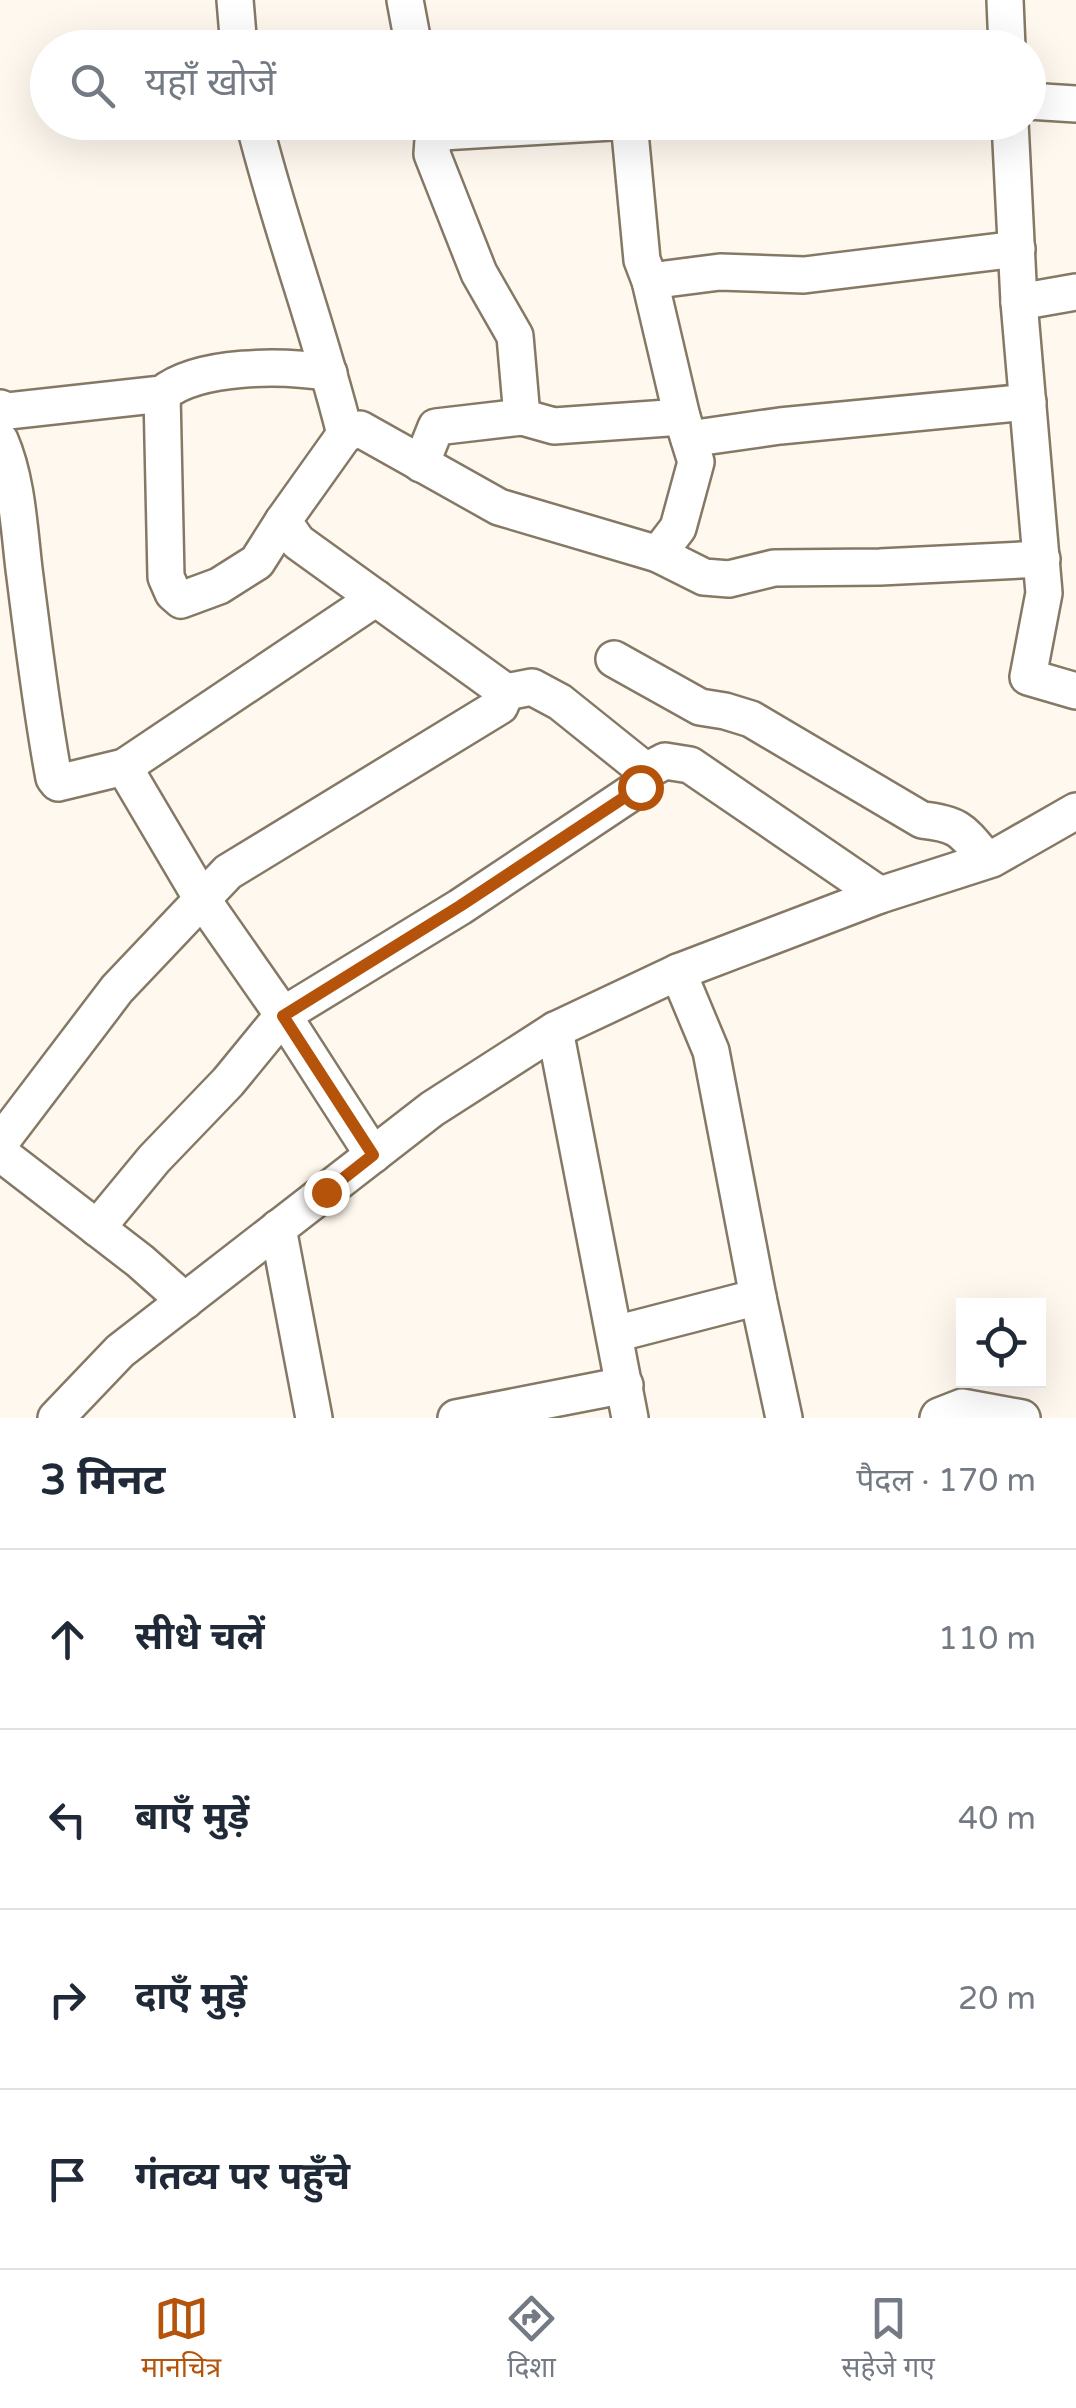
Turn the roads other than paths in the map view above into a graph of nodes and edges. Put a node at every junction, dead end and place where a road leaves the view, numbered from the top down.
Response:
1 (235, 0) edge
2 (404, 0) edge
3 (1005, 0) edge
4 (238, 30) edge
5 (410, 30) edge
6 (1006, 30) edge
7 (1046, 102) edge
8 (1076, 104) edge
9 (259, 140) edge
10 (432, 140) edge
11 (631, 140) edge
12 (1011, 140) edge
13 (1016, 249) junction
14 (650, 281) junction
15 (1076, 292) edge
16 (1019, 302) junction
17 (330, 373) junction
18 (162, 394) junction
19 (1028, 402) junction
20 (0, 408) edge
21 (522, 418) junction
22 (685, 428) junction
23 (345, 434) junction
24 (0, 440) edge
25 (421, 464) junction
26 (283, 520) junction
27 (658, 554) junction
28 (1042, 558) junction
29 (376, 598) junction
30 (614, 660) dead end
31 (1076, 690) edge
32 (506, 692) junction
33 (124, 767) junction
34 (646, 771) junction
35 (1076, 811) edge
36 (987, 860) junction
37 (880, 895) junction
38 (202, 899) junction
39 (678, 972) junction
40 (283, 1016) junction
41 (555, 1030) junction
42 (0, 1143) edge
43 (0, 1153) edge
44 (373, 1155) junction
45 (97, 1228) junction
46 (278, 1228) junction
47 (758, 1297) junction
48 (184, 1301) junction
49 (615, 1334) junction
50 (627, 1402) edge
51 (56, 1418) edge
52 (314, 1418) edge
53 (456, 1418) edge
54 (784, 1418) edge
55 (938, 1418) edge
56 (1022, 1418) edge

1 - 4 street
2 - 5 street
3 - 6 street
7 - 8 street
9 - 17 street
10 - 21 street
11 - 14 street
12 - 13 street
13 - 14 street
13 - 16 street
14 - 22 street
15 - 16 street
16 - 19 street
17 - 18 street
17 - 23 street
18 - 20 street
18 - 26 street
19 - 22 street
19 - 28 street
21 - 22 street
21 - 25 street
22 - 27 street
23 - 25 street
23 - 26 street
24 - 33 street
25 - 27 street
26 - 29 street
27 - 28 street
28 - 31 street
29 - 32 street
29 - 33 street
30 - 36 street
32 - 34 street
32 - 38 street
33 - 38 street
34 - 37 street
34 - 40 street
35 - 36 street
36 - 37 street
37 - 39 street
38 - 40 street
38 - 42 street
39 - 41 street
39 - 47 street
40 - 44 street
40 - 45 street
41 - 44 street
41 - 49 street
43 - 45 street
44 - 46 street
45 - 48 street
46 - 48 street
46 - 52 street
47 - 49 street
47 - 54 street
48 - 51 street
49 - 50 street
50 - 53 street
55 - 56 street

